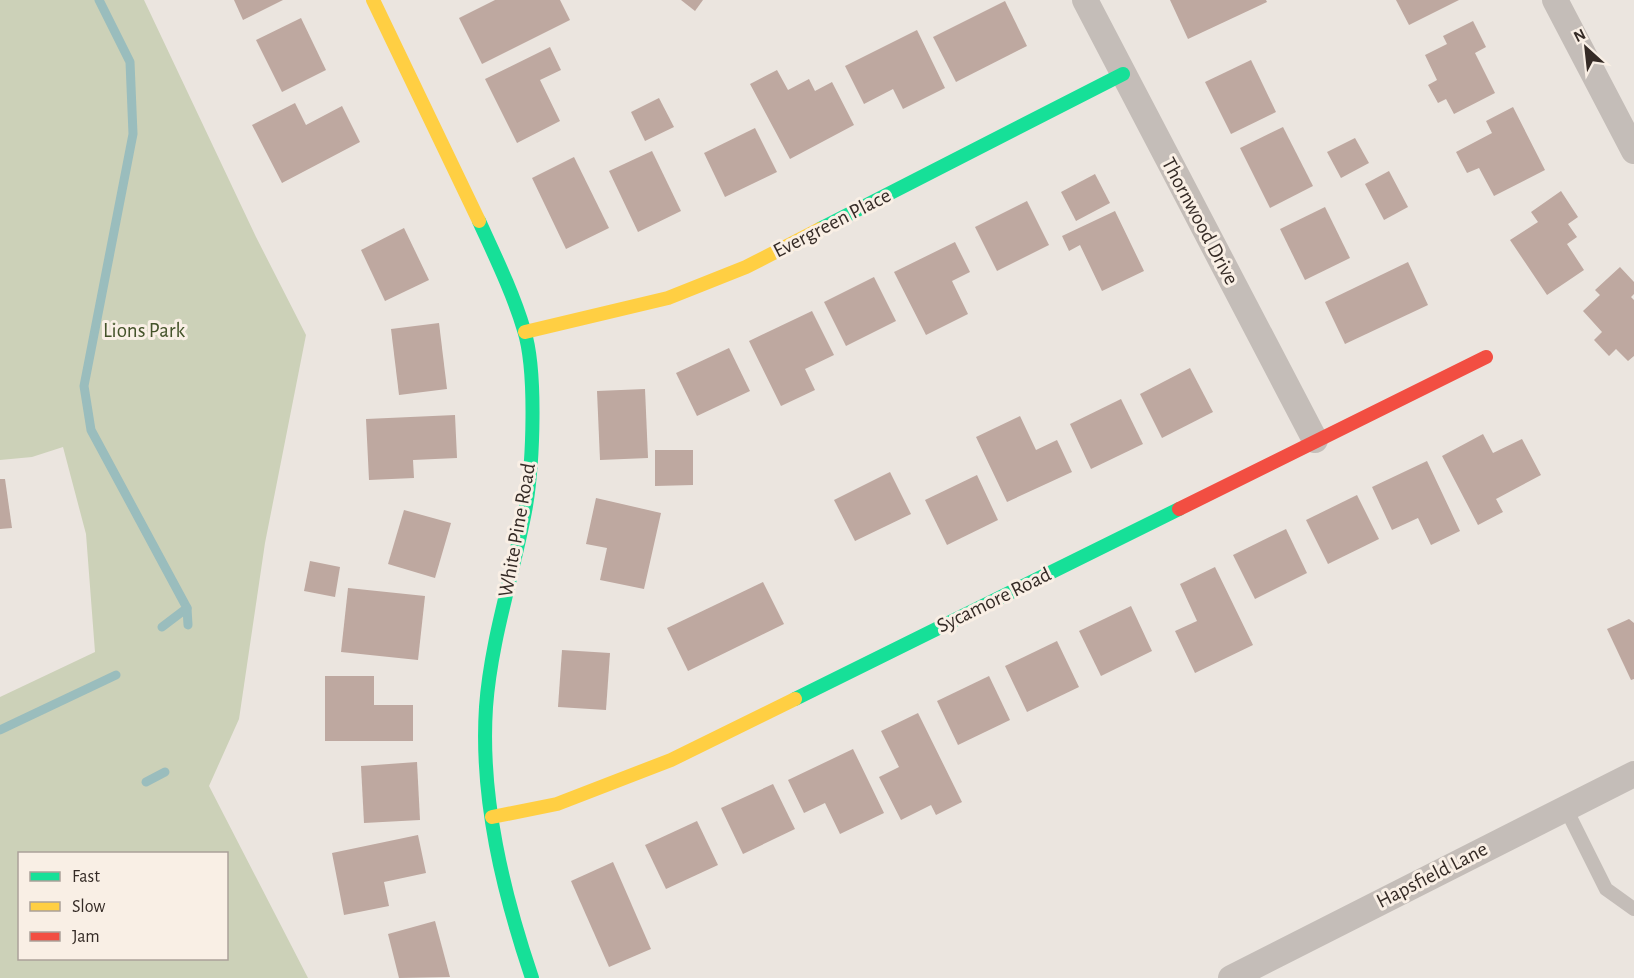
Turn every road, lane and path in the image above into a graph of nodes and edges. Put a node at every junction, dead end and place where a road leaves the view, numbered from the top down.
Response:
1 (373, 0) edge
2 (1086, 0) edge
3 (1555, 0) edge
4 (1123, 74) junction
5 (1634, 151) edge
6 (525, 332) junction
7 (1486, 357) dead end
8 (1316, 441) junction
9 (1634, 774) edge
10 (1564, 807) junction
11 (492, 817) junction
12 (1634, 909) edge
13 (532, 978) edge
14 (1231, 978) edge

1 - 6 street, White Pine Road
2 - 4 street, Thornwood Drive
3 - 5 street
4 - 6 street, Evergreen Place
4 - 8 street, Thornwood Drive
6 - 11 street, White Pine Road
7 - 8 street, Sycamore Road
8 - 11 street, Sycamore Road
9 - 10 street, Hapsfield Lane
10 - 12 lane
10 - 14 street, Hapsfield Lane
11 - 13 street, White Pine Road

